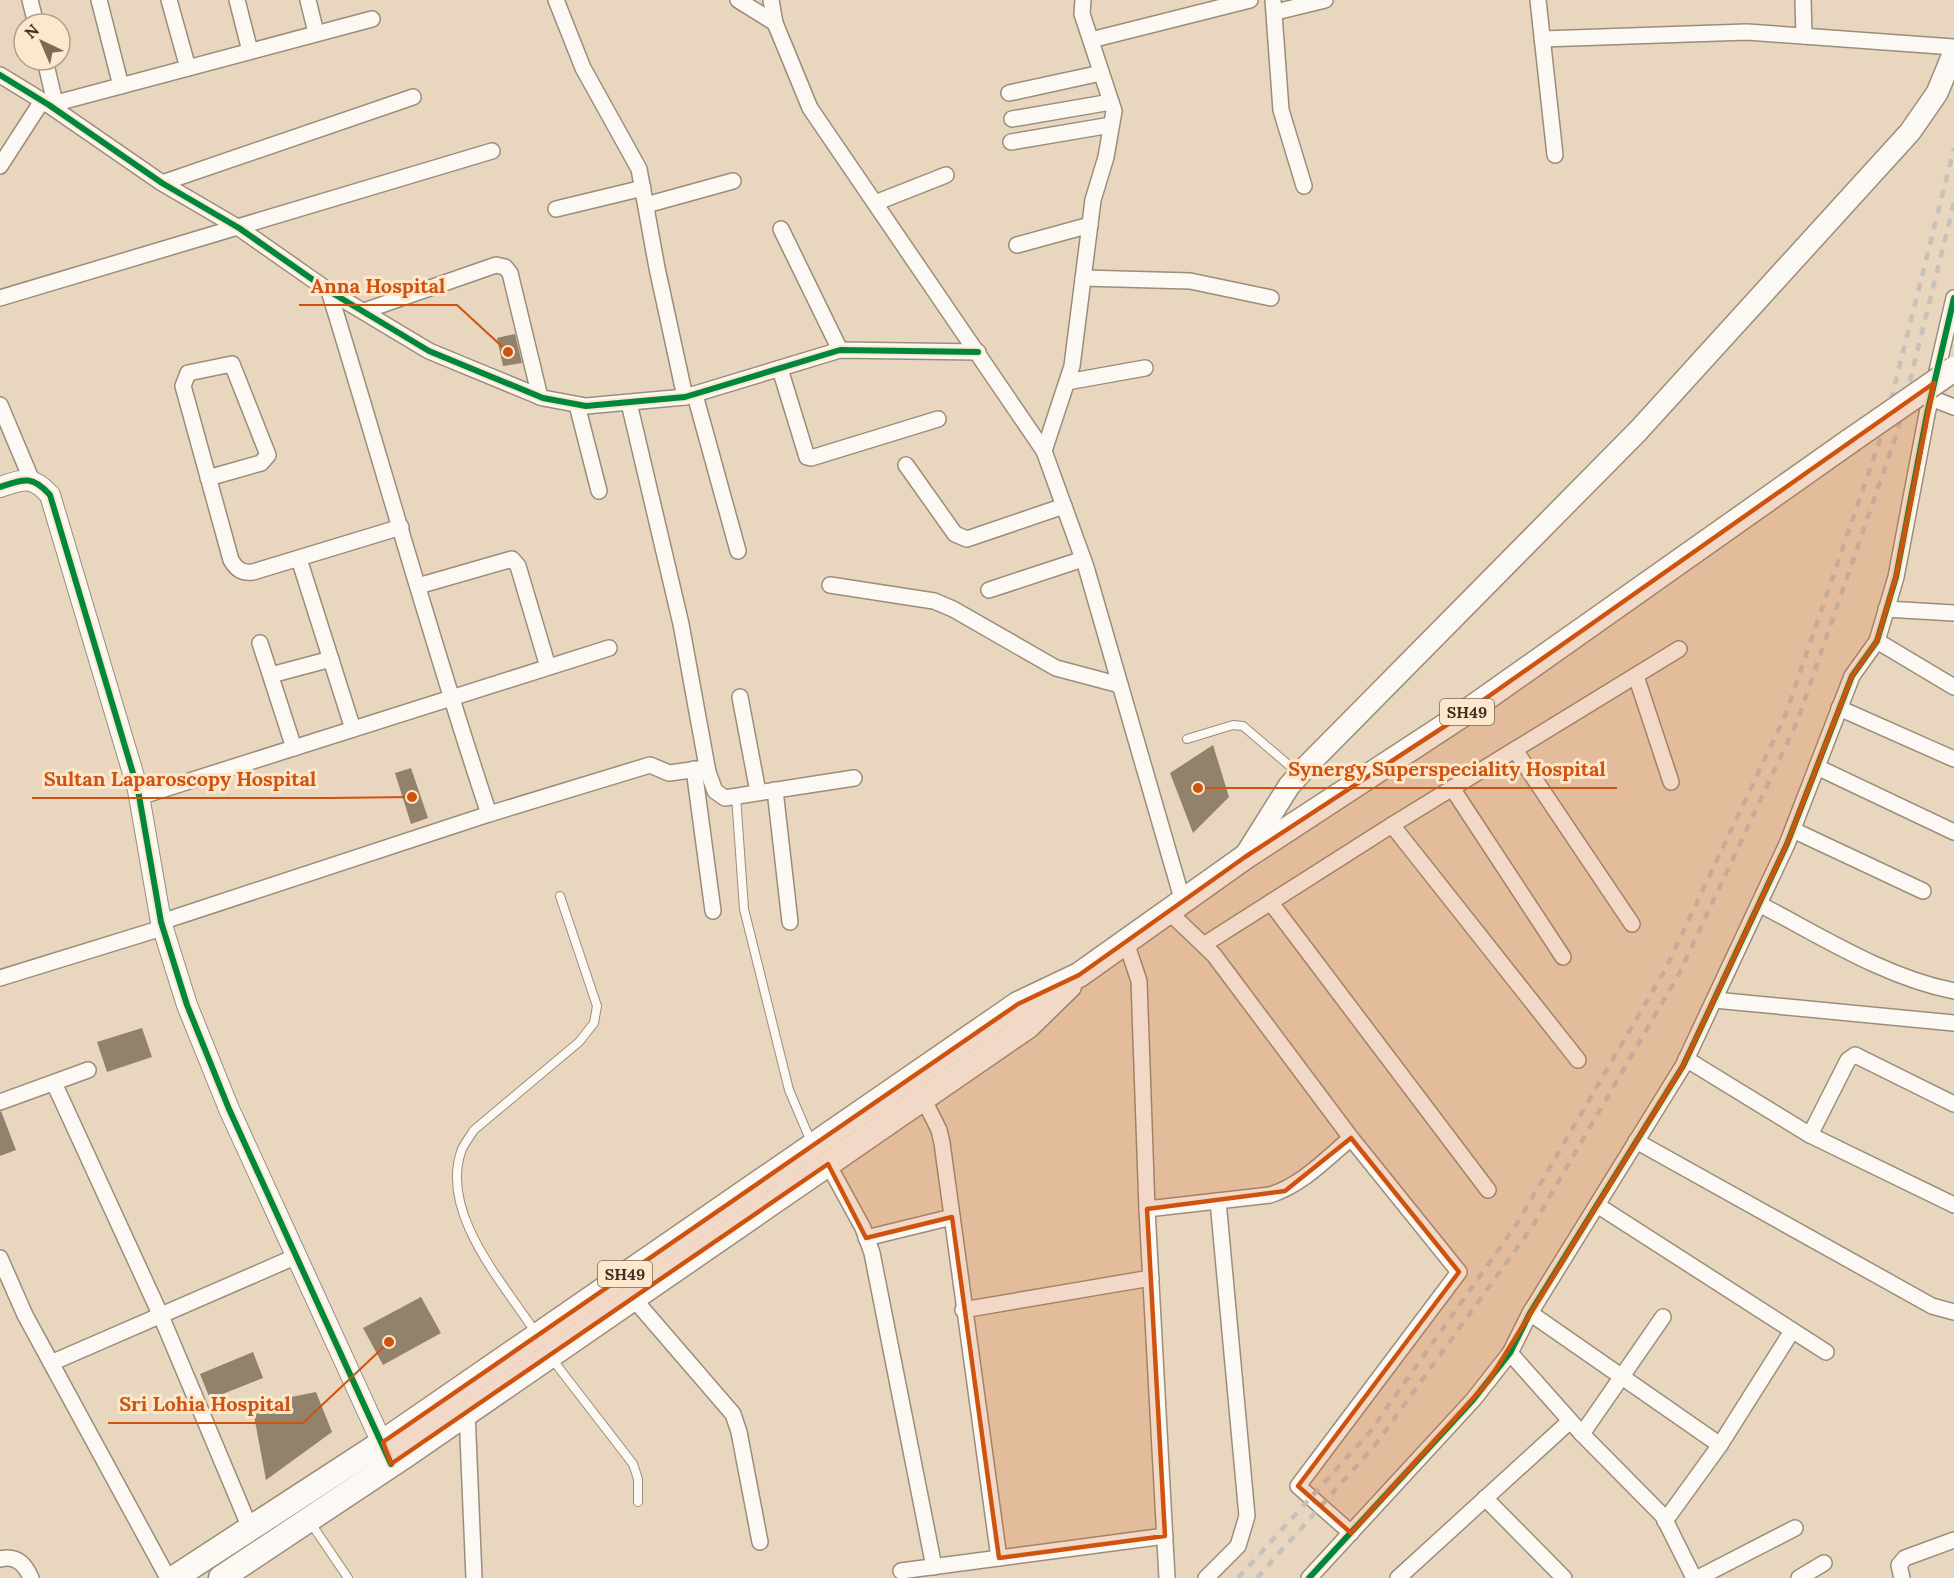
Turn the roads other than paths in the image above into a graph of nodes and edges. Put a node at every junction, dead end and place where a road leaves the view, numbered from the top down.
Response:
1 (99, 0) edge
2 (169, 0) edge
3 (237, 0) edge
4 (308, 0) edge
5 (556, 0) edge
6 (738, 0) edge
7 (771, 0) edge
8 (1083, 0) edge
9 (1251, 0) edge
10 (1325, 0) edge
11 (1538, 0) edge
12 (1803, 0) edge
13 (1274, 6) edge
14 (372, 19) dead end
15 (775, 23) junction
16 (316, 33) junction
17 (1804, 36) junction
18 (1542, 39) junction
19 (1091, 40) junction
20 (1954, 47) edge
21 (250, 51) junction
22 (1954, 52) edge
23 (188, 68) junction
24 (46, 72) edge
25 (1101, 74) junction
26 (0, 75) edge
27 (120, 86) junction
28 (1009, 93) dead end
29 (413, 97) dead end
30 (1111, 102) junction
31 (49, 103) junction
32 (1012, 119) dead end
33 (1112, 125) junction
34 (1011, 142) dead end
35 (492, 151) dead end
36 (1555, 155) dead end
37 (0, 166) edge
38 (946, 175) dead end
39 (733, 181) dead end
40 (162, 183) junction
41 (1304, 186) dead end
42 (643, 188) junction
43 (875, 203) junction
44 (646, 205) junction
45 (556, 209) dead end
46 (1090, 225) junction
47 (239, 228) junction
48 (781, 229) dead end
49 (1017, 245) dead end
50 (1083, 278) junction
51 (329, 291) junction
52 (0, 298) edge
53 (1271, 298) dead end
54 (1954, 298) edge
55 (364, 311) junction
56 (840, 350) junction
57 (978, 352) junction
58 (1145, 368) dead end
59 (780, 369) junction
60 (1954, 369) edge
61 (1067, 382) junction
62 (690, 396) junction
63 (540, 397) junction
64 (1931, 398) junction
65 (629, 402) junction
66 (0, 405) edge
67 (577, 405) junction
68 (1954, 407) edge
69 (938, 419) dead end
70 (1044, 451) junction
71 (906, 465) dead end
72 (208, 478) junction
73 (32, 481) junction
74 (0, 487) edge
75 (599, 490) dead end
76 (1064, 506) junction
77 (401, 526) junction
78 (738, 551) dead end
79 (298, 559) junction
80 (1083, 559) junction
81 (831, 585) dead end
82 (418, 586) junction
83 (988, 590) dead end
84 (1886, 609) junction
85 (1954, 613) edge
86 (260, 643) dead end
87 (1873, 646) junction
88 (609, 648) dead end
89 (1679, 650) dead end
90 (330, 659) junction
91 (548, 667) junction
92 (271, 675) junction
93 (1636, 676) junction
94 (1120, 685) junction
95 (1954, 687) edge
96 (741, 697) dead end
97 (450, 698) junction
98 (1839, 708) junction
99 (353, 729) junction
100 (1187, 739) dead end
101 (294, 748) junction
102 (1515, 750) junction
103 (1954, 759) edge
104 (1817, 767) junction
105 (701, 771) junction
106 (1300, 775) junction
107 (854, 778) dead end
108 (1671, 782) dead end
109 (1452, 788) junction
110 (776, 790) junction
111 (758, 792) junction
112 (736, 796) junction
113 (139, 797) junction
114 (489, 814) junction
115 (1392, 825) junction
116 (1792, 830) junction
117 (1954, 832) edge
118 (1245, 857) junction
119 (1923, 891) dead end
120 (560, 896) dead end
121 (1271, 903) junction
122 (1759, 904) junction
123 (1176, 907) junction
124 (713, 911) dead end
125 (790, 922) dead end
126 (1632, 924) dead end
127 (161, 925) junction
128 (1126, 942) junction
129 (1205, 944) junction
130 (1563, 957) dead end
131 (1079, 975) junction
132 (0, 978) edge
133 (1954, 991) edge
134 (1714, 1000) junction
135 (1954, 1023) edge
136 (1686, 1059) junction
137 (1578, 1060) dead end
138 (88, 1070) dead end
139 (54, 1083) junction
140 (923, 1098) junction
141 (0, 1102) edge
142 (1954, 1104) edge
143 (1810, 1135) junction
144 (1351, 1138) junction
145 (1636, 1141) junction
146 (812, 1146) junction
147 (828, 1164) junction
148 (1488, 1190) dead end
149 (1218, 1201) junction
150 (1954, 1204) edge
151 (1597, 1205) junction
152 (1147, 1209) junction
153 (952, 1217) junction
154 (866, 1238) junction
155 (297, 1257) junction
156 (0, 1258) edge
157 (1151, 1278) junction
158 (633, 1298) junction
159 (963, 1310) junction
160 (1954, 1312) edge
161 (1530, 1313) junction
162 (161, 1316) junction
163 (1663, 1317) dead end
164 (1792, 1331) junction
165 (543, 1346) junction
166 (1826, 1352) dead end
167 (1510, 1353) junction
168 (51, 1363) junction
169 (1622, 1377) junction
170 (467, 1412) junction
171 (1570, 1421) junction
172 (1582, 1434) junction
173 (1720, 1445) junction
174 (387, 1453) junction
175 (1485, 1498) junction
176 (638, 1502) dead end
177 (309, 1519) junction
178 (1665, 1521) junction
179 (250, 1528) junction
180 (1795, 1528) dead end
181 (1351, 1533) junction
182 (1165, 1536) junction
183 (1954, 1540) edge
184 (760, 1542) dead end
185 (999, 1558) junction
186 (0, 1559) edge
187 (1824, 1563) dead end
188 (934, 1567) junction
189 (901, 1571) dead end
190 (31, 1578) edge
191 (168, 1578) edge
192 (174, 1578) edge
193 (221, 1578) edge
194 (348, 1578) edge
195 (474, 1578) edge
196 (1167, 1578) edge
197 (1206, 1578) edge
198 (1309, 1578) edge
199 (1398, 1578) edge
200 (1564, 1578) edge
201 (1696, 1578) edge
202 (1799, 1578) edge
203 (1902, 1578) edge

1 - 27 street
2 - 23 street
3 - 21 street
4 - 16 street
5 - 42 street
6 - 15 street
7 - 15 street
8 - 19 street
9 - 19 street
10 - 13 street
11 - 18 street
12 - 17 street
13 - 41 street
14 - 16 street
15 - 43 street
16 - 21 street
17 - 18 street
17 - 20 street
18 - 36 street
19 - 25 street
21 - 23 street
22 - 106 main road
23 - 27 street
24 - 31 street
25 - 28 street
25 - 30 street
26 - 31 street
27 - 31 street
29 - 40 street
30 - 32 street
30 - 33 street
31 - 37 street
31 - 40 street
33 - 34 street
33 - 46 street
35 - 47 street
38 - 43 street
39 - 44 street
40 - 47 street
42 - 44 street
42 - 45 street
43 - 57 street
44 - 62 street
46 - 49 street
46 - 50 street
47 - 51 street
47 - 52 street
48 - 56 street
50 - 53 street
50 - 61 street
51 - 55 street
51 - 77 street
54 - 64 street
55 - 63 street
55 - 63 street
56 - 57 street
56 - 59 street
57 - 70 street
58 - 61 street
59 - 62 street
59 - 69 street
60 - 118 main road, SH49, bridge
61 - 70 street
62 - 65 street
62 - 78 street
63 - 67 street
64 - 68 street
64 - 84 street
65 - 67 street
65 - 105 street
66 - 73 street
67 - 75 street
70 - 76 street
71 - 76 street
72 - 72 street
72 - 79 street
73 - 74 street
73 - 113 street
76 - 80 street
77 - 79 street
77 - 82 street
79 - 90 street
80 - 83 street
80 - 94 street
81 - 94 street
82 - 91 street
82 - 97 street
84 - 85 street
84 - 87 street
86 - 92 street
87 - 95 street
87 - 98 street
88 - 91 street
89 - 93 street
90 - 92 street
90 - 99 street
91 - 97 street
92 - 101 street
93 - 102 street
93 - 108 street
94 - 123 street
96 - 111 street
97 - 99 street
97 - 114 street
98 - 103 street
98 - 104 street
99 - 101 street
100 - 106 lane
101 - 113 street
102 - 109 street
102 - 126 street
104 - 116 street
104 - 117 street
105 - 112 street
105 - 114 street
105 - 124 street
106 - 118 main road
107 - 110 street
109 - 115 street
109 - 130 street
110 - 111 street
110 - 125 street
111 - 112 street
112 - 146 lane
113 - 127 street
114 - 127 street
115 - 121 street
115 - 137 street
116 - 119 street
116 - 122 street
118 - 123 main road, SH49
120 - 165 lane
121 - 129 street
121 - 148 street
122 - 133 street
122 - 134 street
123 - 128 main road, SH49
123 - 129 street
127 - 132 street
127 - 155 street
128 - 131 main road, SH49
128 - 152 street
129 - 144 street
131 - 140 main road, SH49
131 - 146 main road, SH49
134 - 135 street
134 - 136 street
136 - 143 street
136 - 145 street
138 - 139 street
139 - 141 street
139 - 162 street
140 - 147 main road, SH49
140 - 153 street
142 - 143 street
143 - 150 street
144 - 149 street
144 - 181 street
145 - 151 street
145 - 160 street
146 - 165 main road, SH49
147 - 154 street
147 - 158 main road, SH49
149 - 152 street
149 - 197 street
151 - 161 street
151 - 164 street
152 - 157 street
153 - 154 street
153 - 159 street
154 - 188 street
155 - 162 street
155 - 174 street
156 - 168 street
157 - 159 street
157 - 182 street
158 - 165 main road, SH49
158 - 184 street
159 - 185 street
161 - 167 street
161 - 169 street
162 - 168 street
162 - 179 street
163 - 169 street
164 - 166 street
164 - 173 street
165 - 170 main road, SH49
165 - 174 main road, SH49
165 - 176 lane
167 - 171 street
167 - 181 street
168 - 191 street
169 - 172 street
169 - 173 street
170 - 174 main road, SH49
170 - 195 street
171 - 172 street
171 - 175 street
172 - 178 street
173 - 178 street
174 - 177 main road, SH49
174 - 179 main road, SH49
175 - 199 street
175 - 200 street
177 - 193 main road, SH49
177 - 194 lane
178 - 201 street
179 - 192 main road, SH49
180 - 201 street
181 - 198 street
182 - 185 street
182 - 196 street
183 - 203 street
185 - 188 street
186 - 190 street
187 - 202 street
188 - 189 street

